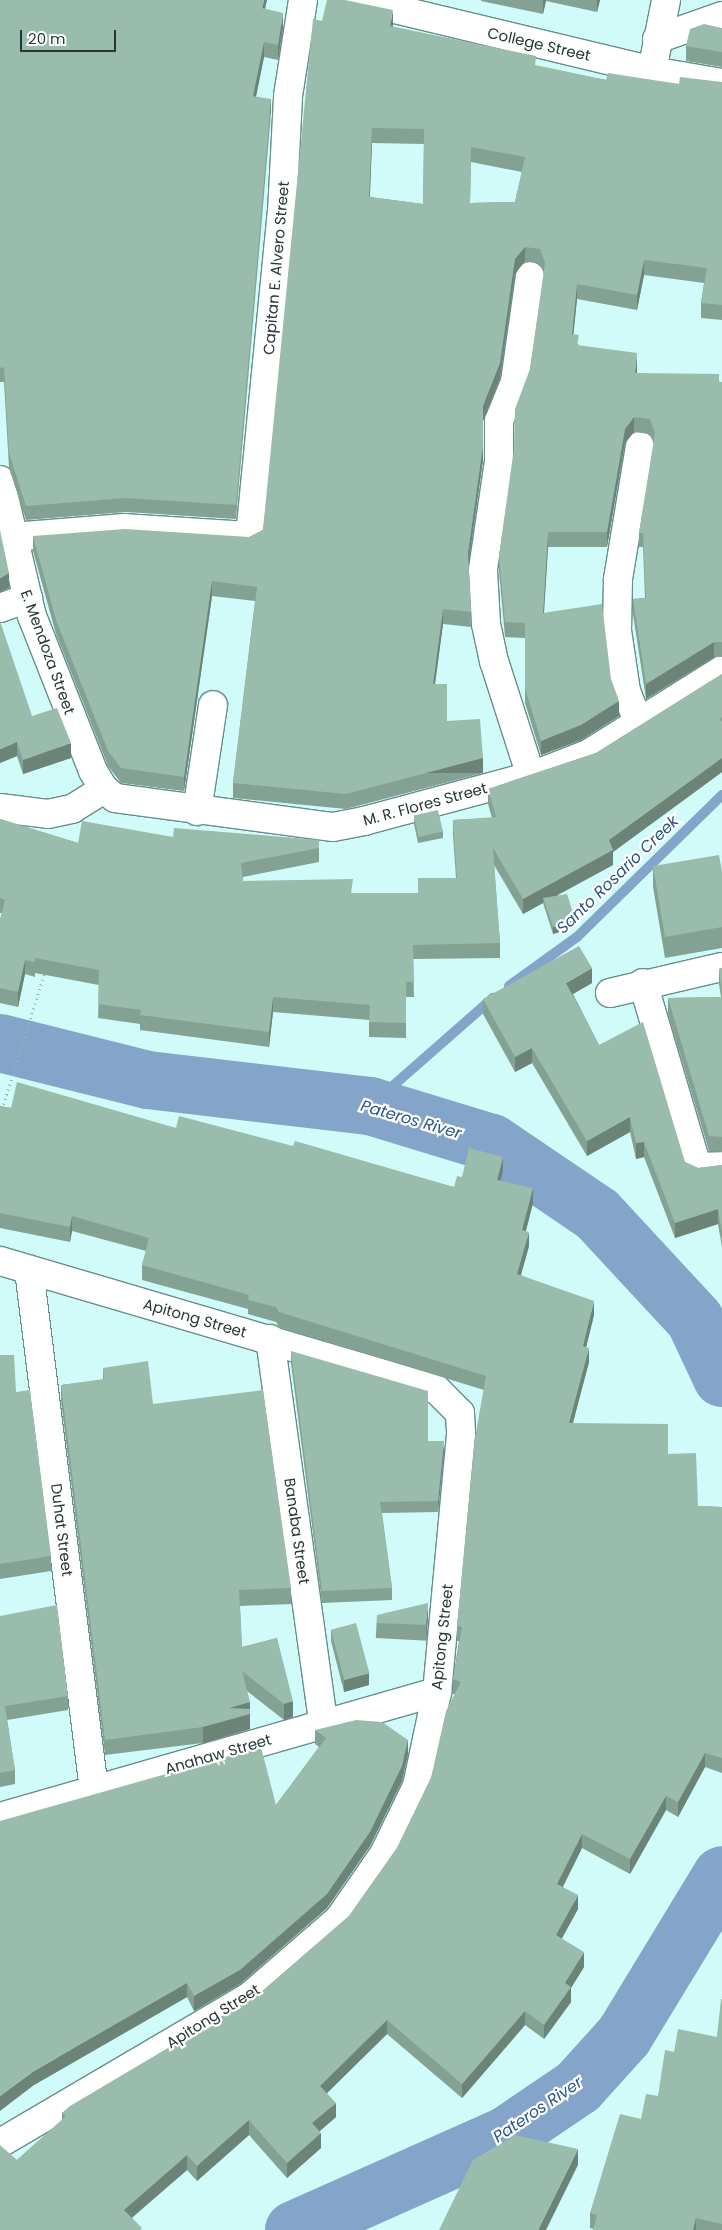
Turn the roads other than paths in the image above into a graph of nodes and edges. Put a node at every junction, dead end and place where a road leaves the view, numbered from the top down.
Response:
1 (304, 0) edge
2 (358, 0) edge
3 (666, 0) edge
4 (722, 16) edge
5 (657, 39) junction
6 (652, 71) junction
7 (722, 83) edge
8 (530, 276) dead end
9 (640, 446) dead end
10 (0, 480) edge
11 (12, 537) junction
12 (28, 598) junction
13 (0, 608) edge
14 (722, 670) edge
15 (213, 705) dead end
16 (638, 722) junction
17 (531, 776) junction
18 (104, 789) junction
19 (0, 808) edge
20 (197, 811) junction
21 (722, 967) edge
22 (643, 983) junction
23 (610, 993) dead end
24 (722, 1166) edge
25 (0, 1261) edge
26 (29, 1270) junction
27 (270, 1339) junction
28 (437, 1692) junction
29 (323, 1724) junction
30 (94, 1790) junction
31 (0, 1817) edge
32 (0, 2143) edge

1 - 11 street, Capitan E. Alvero Street
2 - 6 street, College Street
3 - 5 street
4 - 5 street
5 - 6 street
6 - 7 street, College Street
8 - 17 street
9 - 16 street
10 - 11 street, E. Mendoza Street
11 - 12 street, E. Mendoza Street
12 - 13 street
12 - 18 street, E. Mendoza Street
14 - 16 street, M. R. Flores Street
15 - 20 street
16 - 17 street, M. R. Flores Street
17 - 20 street, M. R. Flores Street
18 - 19 street
18 - 20 street, M. R. Flores Street
21 - 22 street
22 - 23 street
22 - 24 street
25 - 26 street, Apitong Street
26 - 27 street, Apitong Street
26 - 30 street, Duhat Street
27 - 28 street, Apitong Street
27 - 29 street, Banaba Street
28 - 29 street, Anahaw Street
28 - 32 street, Apitong Street
29 - 30 street, Anahaw Street
30 - 31 street, Anahaw Street

